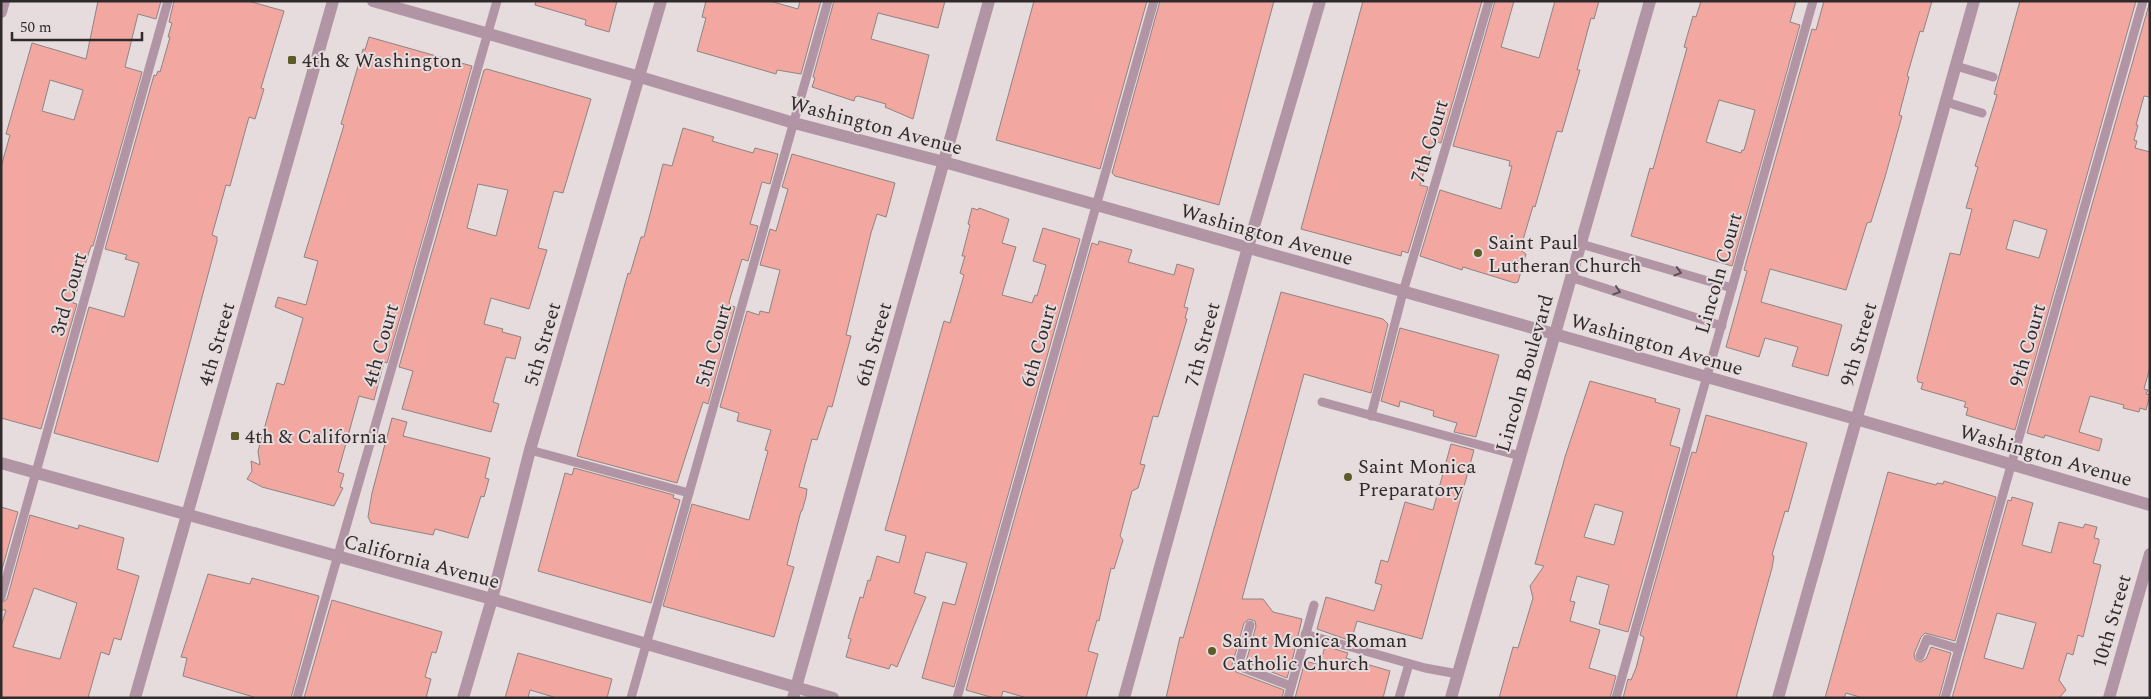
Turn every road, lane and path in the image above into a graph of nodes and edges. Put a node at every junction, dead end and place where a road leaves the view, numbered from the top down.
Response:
1 (4, 1) edge
2 (168, 1) edge
3 (333, 1) edge
4 (373, 1) edge
5 (497, 1) edge
6 (661, 1) edge
7 (828, 1) edge
8 (989, 1) edge
9 (1154, 1) edge
10 (1320, 1) edge
11 (1489, 1) edge
12 (1650, 1) edge
13 (1813, 1) edge
14 (1974, 1) edge
15 (2143, 1) edge
16 (1, 12) edge
17 (488, 34) junction
18 (1956, 66) junction
19 (640, 76) junction
20 (1993, 77) dead end
21 (1946, 102) junction
22 (1982, 113) dead end
23 (794, 123) junction
24 (944, 162) junction
25 (1096, 205) junction
26 (1581, 244) junction
27 (1248, 247) junction
28 (1570, 276) junction
29 (1732, 288) junction
30 (1403, 292) junction
31 (1722, 326) junction
32 (1554, 334) junction
33 (1705, 378) junction
34 (1322, 402) dead end
35 (1371, 416) junction
36 (1856, 419) junction
37 (530, 450) junction
38 (1520, 456) junction
39 (1, 463) edge
40 (2011, 464) junction
41 (36, 472) junction
42 (689, 493) junction
43 (2150, 505) edge
44 (187, 515) junction
45 (2150, 554) edge
46 (337, 557) junction
47 (1, 597) edge
48 (492, 599) junction
49 (1314, 605) dead end
50 (1250, 625) dead end
51 (1305, 634) junction
52 (646, 645) junction
53 (1959, 649) junction
54 (1920, 656) dead end
55 (1409, 664) junction
56 (1458, 674) junction
57 (1291, 686) junction
58 (794, 692) edge
59 (135, 698) edge
60 (297, 698) edge
61 (463, 698) edge
62 (631, 698) edge
63 (833, 698) edge
64 (958, 698) edge
65 (1124, 698) edge
66 (1288, 698) edge
67 (1399, 698) edge
68 (1452, 698) edge
69 (1616, 698) edge
70 (1778, 698) edge
71 (1945, 698) edge
72 (2109, 698) edge

1 - 16 street
2 - 41 lane, 3rd Court
3 - 44 street, 4th Street
4 - 17 street, Washington Avenue
5 - 17 lane, 4th Court
6 - 19 street, 5th Street
7 - 23 lane, 5th Court
8 - 24 street, 6th Street
9 - 25 lane, 6th Court
10 - 27 street, 7th Street
11 - 30 lane, 7th Court
12 - 26 street, Lincoln Boulevard
13 - 29 lane, Lincoln Court
14 - 18 street, 9th Street
15 - 40 lane, 9th Court
17 - 19 street, Washington Avenue
17 - 46 lane, 4th Court
18 - 20 lane
18 - 21 street, 9th Street
19 - 23 street, Washington Avenue
19 - 37 street, 5th Street
21 - 22 lane
21 - 36 street, 9th Street
23 - 24 street, Washington Avenue
23 - 42 lane, 5th Court
24 - 25 street, Washington Avenue
24 - 58 street, 6th Street
25 - 27 street, Washington Avenue
25 - 64 lane, 6th Court
26 - 28 street, Lincoln Boulevard
26 -> 29 lane
27 - 30 street, Washington Avenue
27 - 65 street, 7th Street
28 -> 31 lane
28 - 32 street, Lincoln Boulevard
29 - 31 lane, Lincoln Court
30 - 32 street, Washington Avenue
30 - 35 lane, 7th Court
31 - 33 lane, Lincoln Court
32 - 33 street, Washington Avenue
32 - 38 street, Lincoln Boulevard
33 - 36 street, Washington Avenue
33 - 69 lane, Lincoln Court
34 - 35 lane
35 - 38 lane
36 - 40 street, Washington Avenue
36 - 70 street, 9th Street
37 - 42 lane
37 - 48 street, 5th Street
38 - 56 street, Lincoln Boulevard
39 - 41 street, California Avenue
40 - 43 street, Washington Avenue
40 - 53 lane, 9th Court
41 - 44 street, California Avenue
41 - 47 lane, 3rd Court
42 - 52 lane, 5th Court
44 - 46 street, California Avenue
44 - 59 street, 4th Street
45 - 72 street, 10th Street
46 - 48 street, California Avenue
46 - 60 lane, 4th Court
48 - 52 street, California Avenue
48 - 61 street, 5th Street
49 - 51 lane
50 - 57 lane
51 - 55 lane
51 - 57 lane
52 - 58 street, California Avenue
52 - 62 lane, 5th Court
53 - 54 lane
53 - 71 lane, 9th Court
55 - 56 lane
55 - 67 lane
56 - 68 street, Lincoln Boulevard
57 - 66 lane
58 - 63 street, California Avenue

